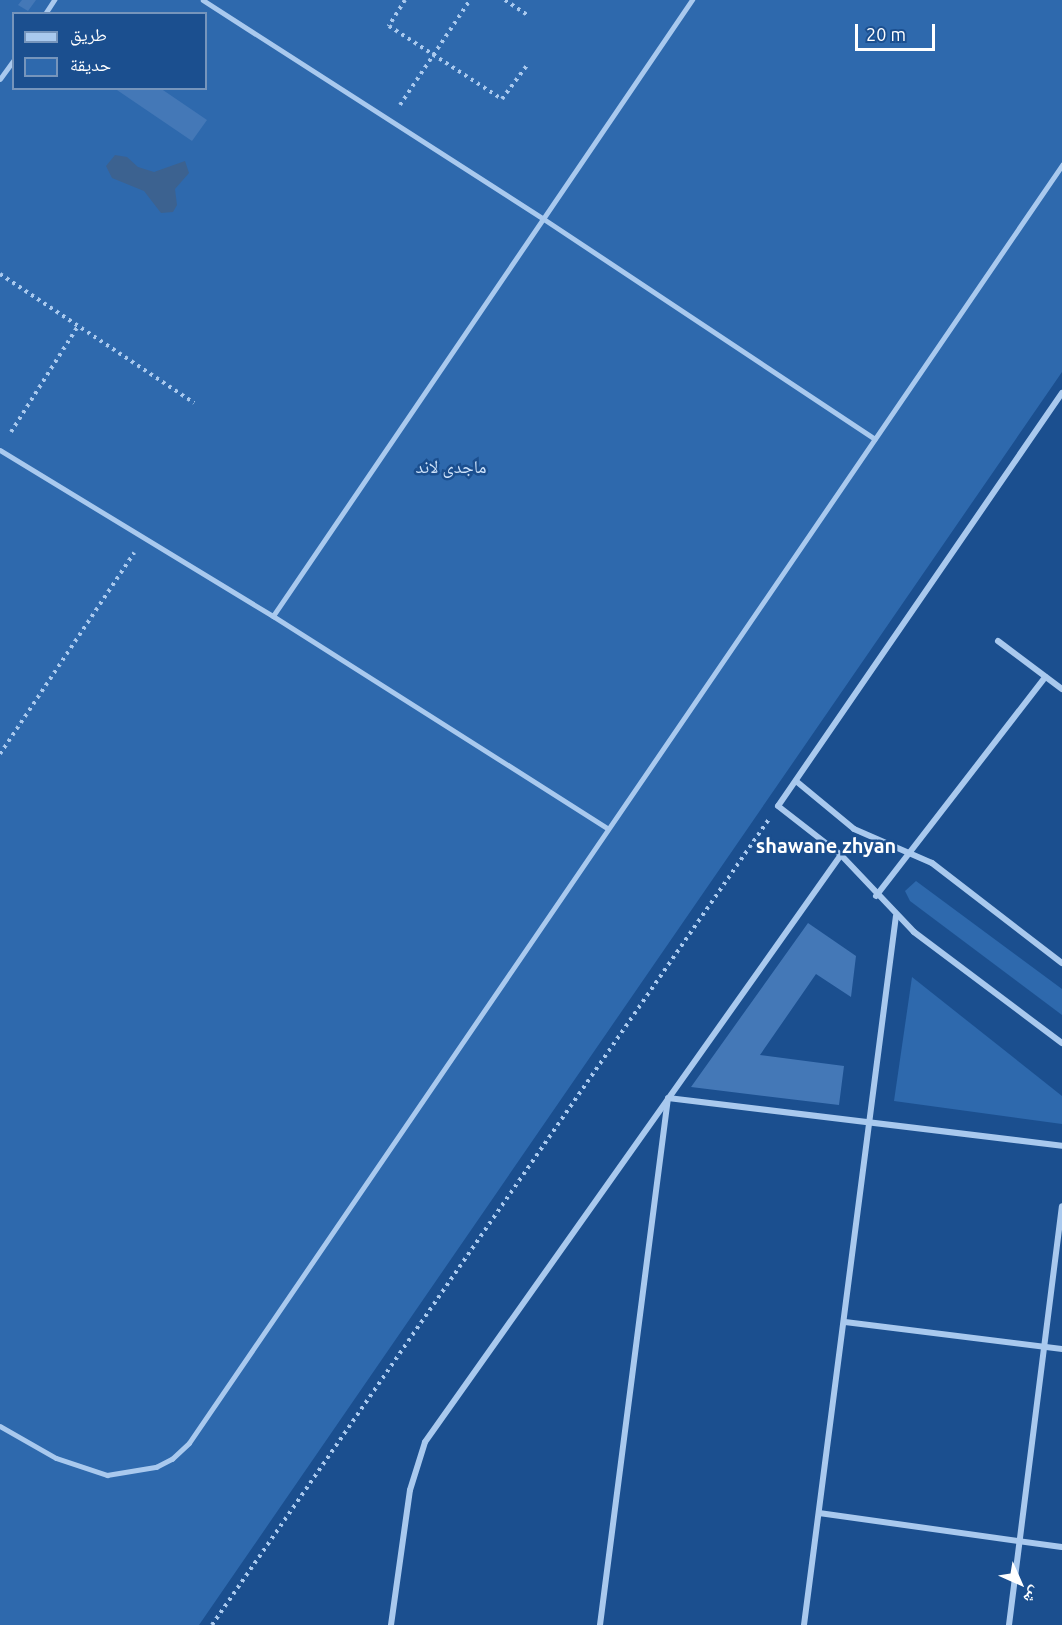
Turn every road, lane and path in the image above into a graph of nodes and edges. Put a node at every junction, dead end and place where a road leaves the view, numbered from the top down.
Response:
1 (203, 0) edge
2 (405, 0) edge
3 (470, 0) edge
4 (505, 0) edge
5 (692, 0) edge
6 (529, 16) dead end
7 (432, 54) junction
8 (12, 63) edge
9 (528, 64) dead end
10 (0, 79) edge
11 (399, 105) dead end
12 (1062, 165) edge
13 (544, 219) junction
14 (0, 274) edge
15 (78, 326) junction
16 (1062, 393) edge
17 (194, 403) dead end
18 (11, 432) dead end
19 (875, 439) junction
20 (0, 450) edge
21 (134, 553) dead end
22 (273, 616) junction
23 (998, 641) dead end
24 (1045, 677) junction
25 (1062, 689) edge
26 (0, 754) edge
27 (796, 781) junction
28 (778, 806) junction
29 (608, 829) junction
30 (912, 851) junction
31 (841, 855) junction
32 (876, 896) junction
33 (896, 916) junction
34 (1062, 963) edge
35 (1062, 1043) edge
36 (668, 1098) junction
37 (870, 1122) junction
38 (1062, 1146) edge
39 (1062, 1206) edge
40 (844, 1322) junction
41 (1044, 1347) junction
42 (1062, 1349) edge
43 (0, 1426) edge
44 (819, 1513) junction
45 (1019, 1541) junction
46 (1062, 1546) edge
47 (214, 1624) edge
48 (391, 1625) edge
49 (600, 1625) edge
50 (804, 1625) edge
51 (1009, 1625) edge

1 - 13 lane
2 - 7 path
3 - 7 path
4 - 6 path
5 - 13 lane
7 - 9 path
7 - 11 path
8 - 10 lane
12 - 19 lane
13 - 19 lane
13 - 22 lane
14 - 15 path
15 - 17 path
15 - 18 path
16 - 27 street
19 - 29 lane
20 - 22 lane
21 - 26 path
22 - 29 lane
23 - 24 street
24 - 25 street
24 - 30 street
27 - 28 street
27 - 30 street
28 - 31 street
28 - 47 path
29 - 43 lane
30 - 32 street
30 - 34 street
31 - 32 street
31 - 36 street
32 - 33 street
33 - 35 street
33 - 37 street
36 - 37 street
36 - 48 street
36 - 49 street
37 - 38 street
37 - 40 street
39 - 41 street
40 - 41 street
40 - 44 street
41 - 42 street
41 - 45 street
44 - 45 street
44 - 50 street
45 - 46 street
45 - 51 street

